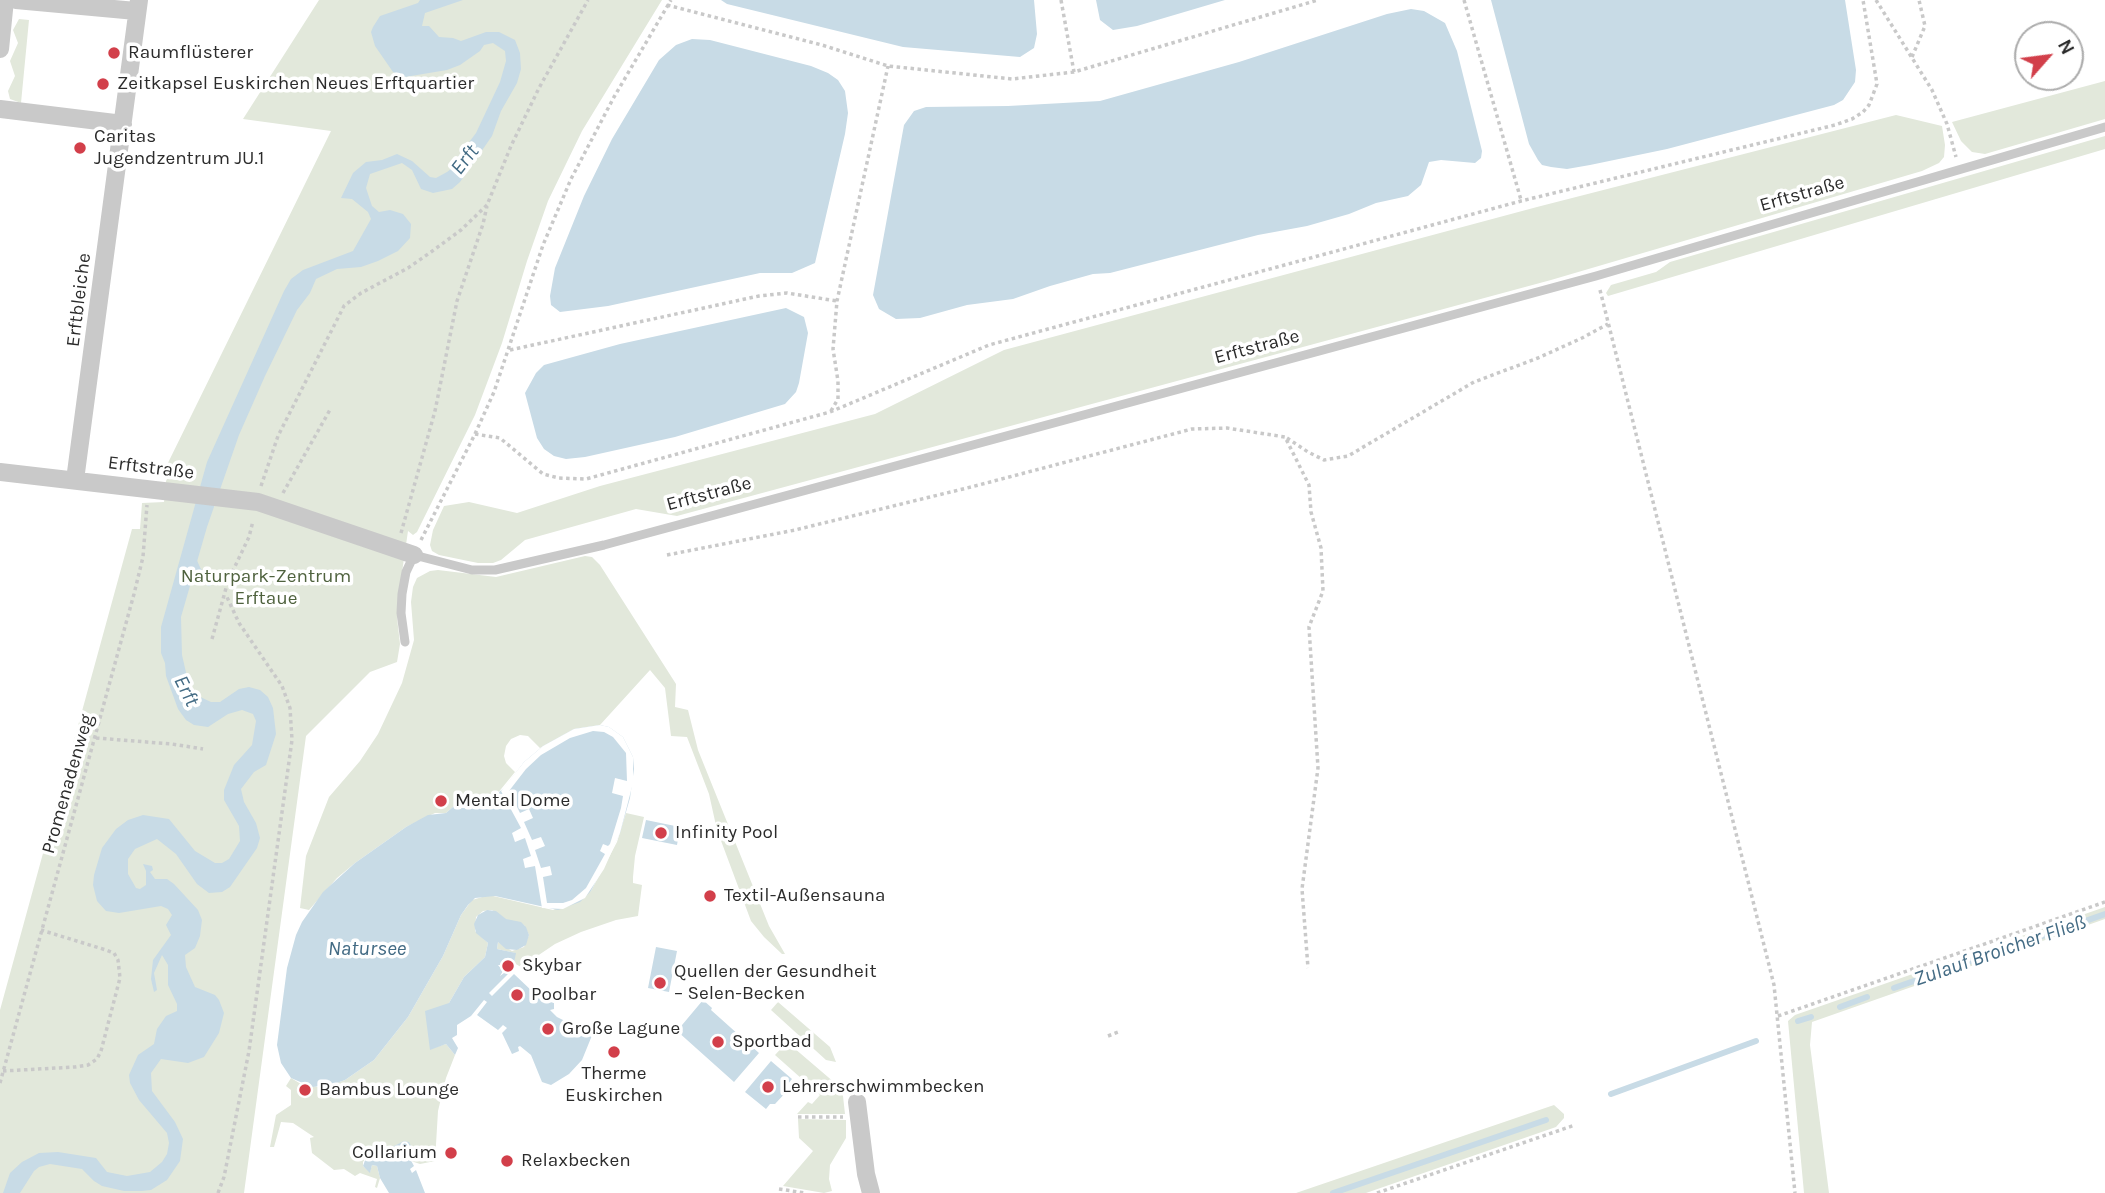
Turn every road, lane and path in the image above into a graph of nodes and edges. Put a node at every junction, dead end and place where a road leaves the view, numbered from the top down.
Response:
1 (5, 0) edge
2 (16, 0) edge
3 (588, 0) edge
4 (671, 0) edge
5 (1061, 0) edge
6 (1318, 0) edge
7 (1464, 0) edge
8 (1863, 0) edge
9 (1876, 0) edge
10 (1919, 0) edge
11 (667, 5) junction
12 (138, 6) edge
13 (0, 49) edge
14 (1912, 57) junction
15 (888, 66) junction
16 (1074, 72) junction
17 (0, 109) edge
18 (123, 124) junction
19 (2105, 127) edge
20 (1958, 170) junction
21 (1521, 201) junction
22 (487, 205) junction
23 (1596, 276) junction
24 (837, 301) junction
25 (1608, 323) junction
26 (509, 350) junction
27 (331, 408) dead end
28 (830, 412) junction
29 (475, 434) junction
30 (1285, 436) junction
31 (0, 472) edge
32 (75, 480) junction
33 (157, 490) junction
34 (253, 501) junction
35 (276, 508) junction
36 (406, 552) junction
37 (667, 555) dead end
38 (225, 593) junction
39 (212, 639) dead end
40 (405, 642) dead end
41 (96, 737) junction
42 (203, 749) dead end
43 (2105, 902) edge
44 (41, 930) junction
45 (1308, 968) dead end
46 (1779, 1016) junction
47 (1121, 1031) dead end
48 (1108, 1036) dead end
49 (4, 1071) junction
50 (0, 1083) edge
51 (858, 1110) joint
52 (798, 1117) dead end
53 (1574, 1125) dead end
54 (1466, 1162) junction
55 (1469, 1170) dead end
56 (779, 1189) dead end
57 (218, 1193) edge
58 (805, 1193) edge
59 (870, 1193) edge
60 (1377, 1193) edge
61 (1795, 1193) edge

1 - 13 street
2 - 12 street
3 - 22 path
4 - 11 path
5 - 16 path
6 - 16 path
7 - 21 path
8 - 21 path
9 - 14 path
10 - 14 path
11 - 15 path
11 - 26 path
12 - 18 street, Erftbleiche
14 - 20 path
15 - 16 path
15 - 24 path
17 - 18 street
18 - 32 street, Erftbleiche
19 - 20 lane, Erftstraße
20 - 23 lane, Erftstraße
21 - 28 path
22 - 34 path
22 - 36 path
23 - 25 path
23 - 36 lane, Erftstraße
24 - 26 path
24 - 28 path
25 - 30 path
25 - 46 path
26 - 29 path
27 - 35 path
28 - 29 path
29 - 36 path
30 - 37 path
30 - 45 path
31 - 32 street, Erftstraße
32 - 33 street, Erftstraße
33 - 34 street, Erftstraße
33 - 41 path, Promenadenweg
34 - 35 street, Erftstraße
34 - 38 path
35 - 36 street, Erftstraße
36 - 40 lane
38 - 39 path
38 - 57 path
41 - 42 path
41 - 44 path, Promenadenweg
43 - 46 path
44 - 49 path, Promenadenweg
44 - 49 path
46 - 61 path
47 - 48 path
49 - 50 path, Promenadenweg
51 - 52 path
51 - 59 street
53 - 54 path
54 - 55 path
54 - 60 path
56 - 58 path

